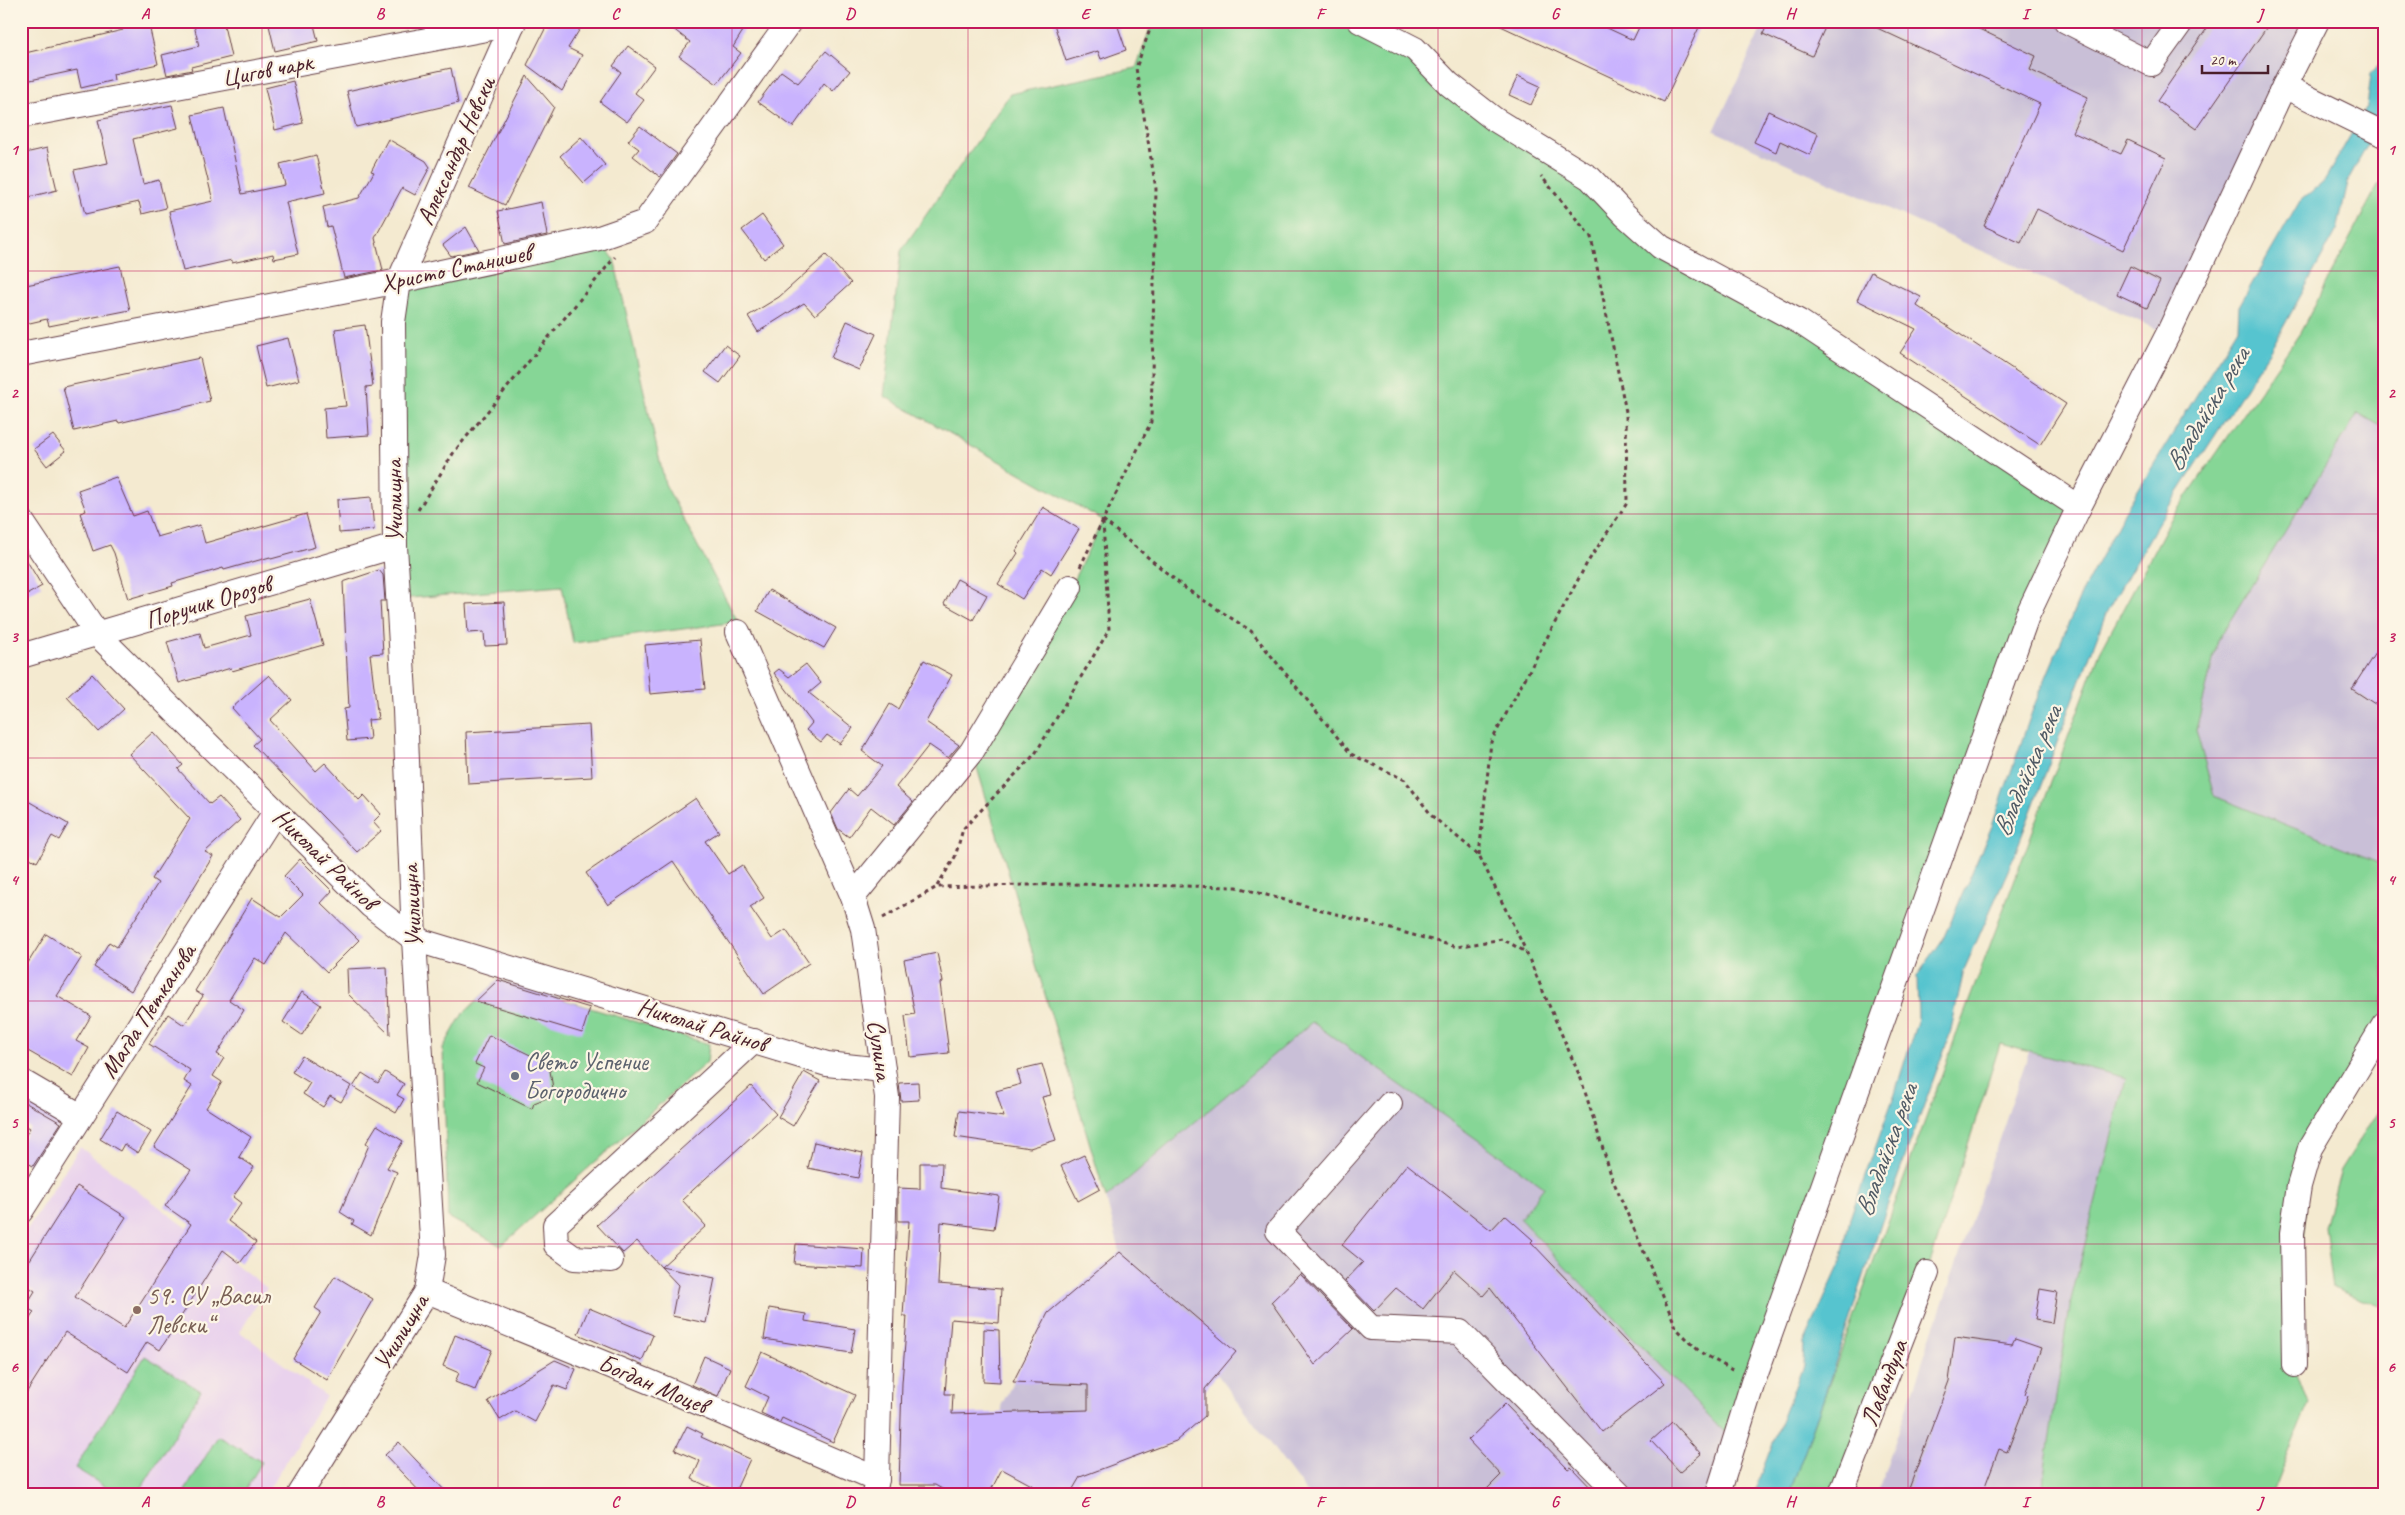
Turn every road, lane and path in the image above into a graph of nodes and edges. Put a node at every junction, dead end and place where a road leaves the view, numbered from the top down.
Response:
1 (790, 21) edge
2 (1153, 21) edge
3 (1360, 21) edge
4 (2066, 21) edge
5 (2182, 21) edge
6 (2317, 21) edge
7 (513, 22) edge
8 (2284, 86) junction
9 (21, 116) edge
10 (2384, 135) edge
11 (1536, 170) dead end
12 (620, 251) dead end
13 (399, 280) junction
14 (21, 354) edge
15 (2079, 507) junction
16 (414, 515) dead end
17 (21, 520) edge
18 (1103, 520) junction
19 (395, 546) junction
20 (1070, 587) joint
21 (738, 632) dead end
22 (98, 635) junction
23 (21, 656) edge
24 (275, 812) junction
25 (1479, 855) junction
26 (937, 887) junction
27 (854, 897) junction
28 (863, 929) junction
29 (414, 938) junction
30 (1526, 952) junction
31 (2384, 1025) edge
32 (754, 1041) junction
33 (883, 1070) junction
34 (21, 1081) edge
35 (1390, 1104) dead end
36 (81, 1116) junction
37 (21, 1211) edge
38 (611, 1260) dead end
39 (1927, 1273) dead end
40 (427, 1291) junction
41 (2294, 1365) dead end
42 (1753, 1382) junction
43 (875, 1487) edge
44 (300, 1494) edge
45 (1619, 1494) edge
46 (1718, 1494) edge
47 (1841, 1494) edge

1 - 13 street, Христо Станишев
2 - 18 path
3 - 15 street
4 - 5 street
6 - 8 street
7 - 9 street, Цигов чарк
7 - 13 street, Александър Невски
8 - 10 street
8 - 15 street
11 - 25 path
12 - 16 path
13 - 14 street, Христо Станишев
13 - 19 street, Училищна
15 - 42 street
17 - 22 street, Николай Райнов
18 - 20 path
18 - 25 path
18 - 26 path
19 - 22 street, Поручик Орозов
19 - 29 street, Училищна
20 - 27 street
21 - 27 street, Сулина
22 - 23 street, Поручик Орозов
22 - 24 street, Николай Райнов
24 - 29 street, Николай Райнов
24 - 36 street, Магда Петканова
25 - 30 path
26 - 28 path
26 - 30 path
27 - 28 street, Сулина
28 - 33 street, Сулина
29 - 32 street, Николай Райнов
29 - 40 street, Училищна
30 - 42 path
31 - 41 street
32 - 33 street, Николай Райнов
32 - 38 street
33 - 43 street, Сулина
34 - 36 street
35 - 45 street
36 - 37 street, Магда Петканова
39 - 47 street, Лавандула
40 - 43 street, Богдан Моцев
40 - 44 street, Училищна
42 - 46 street

